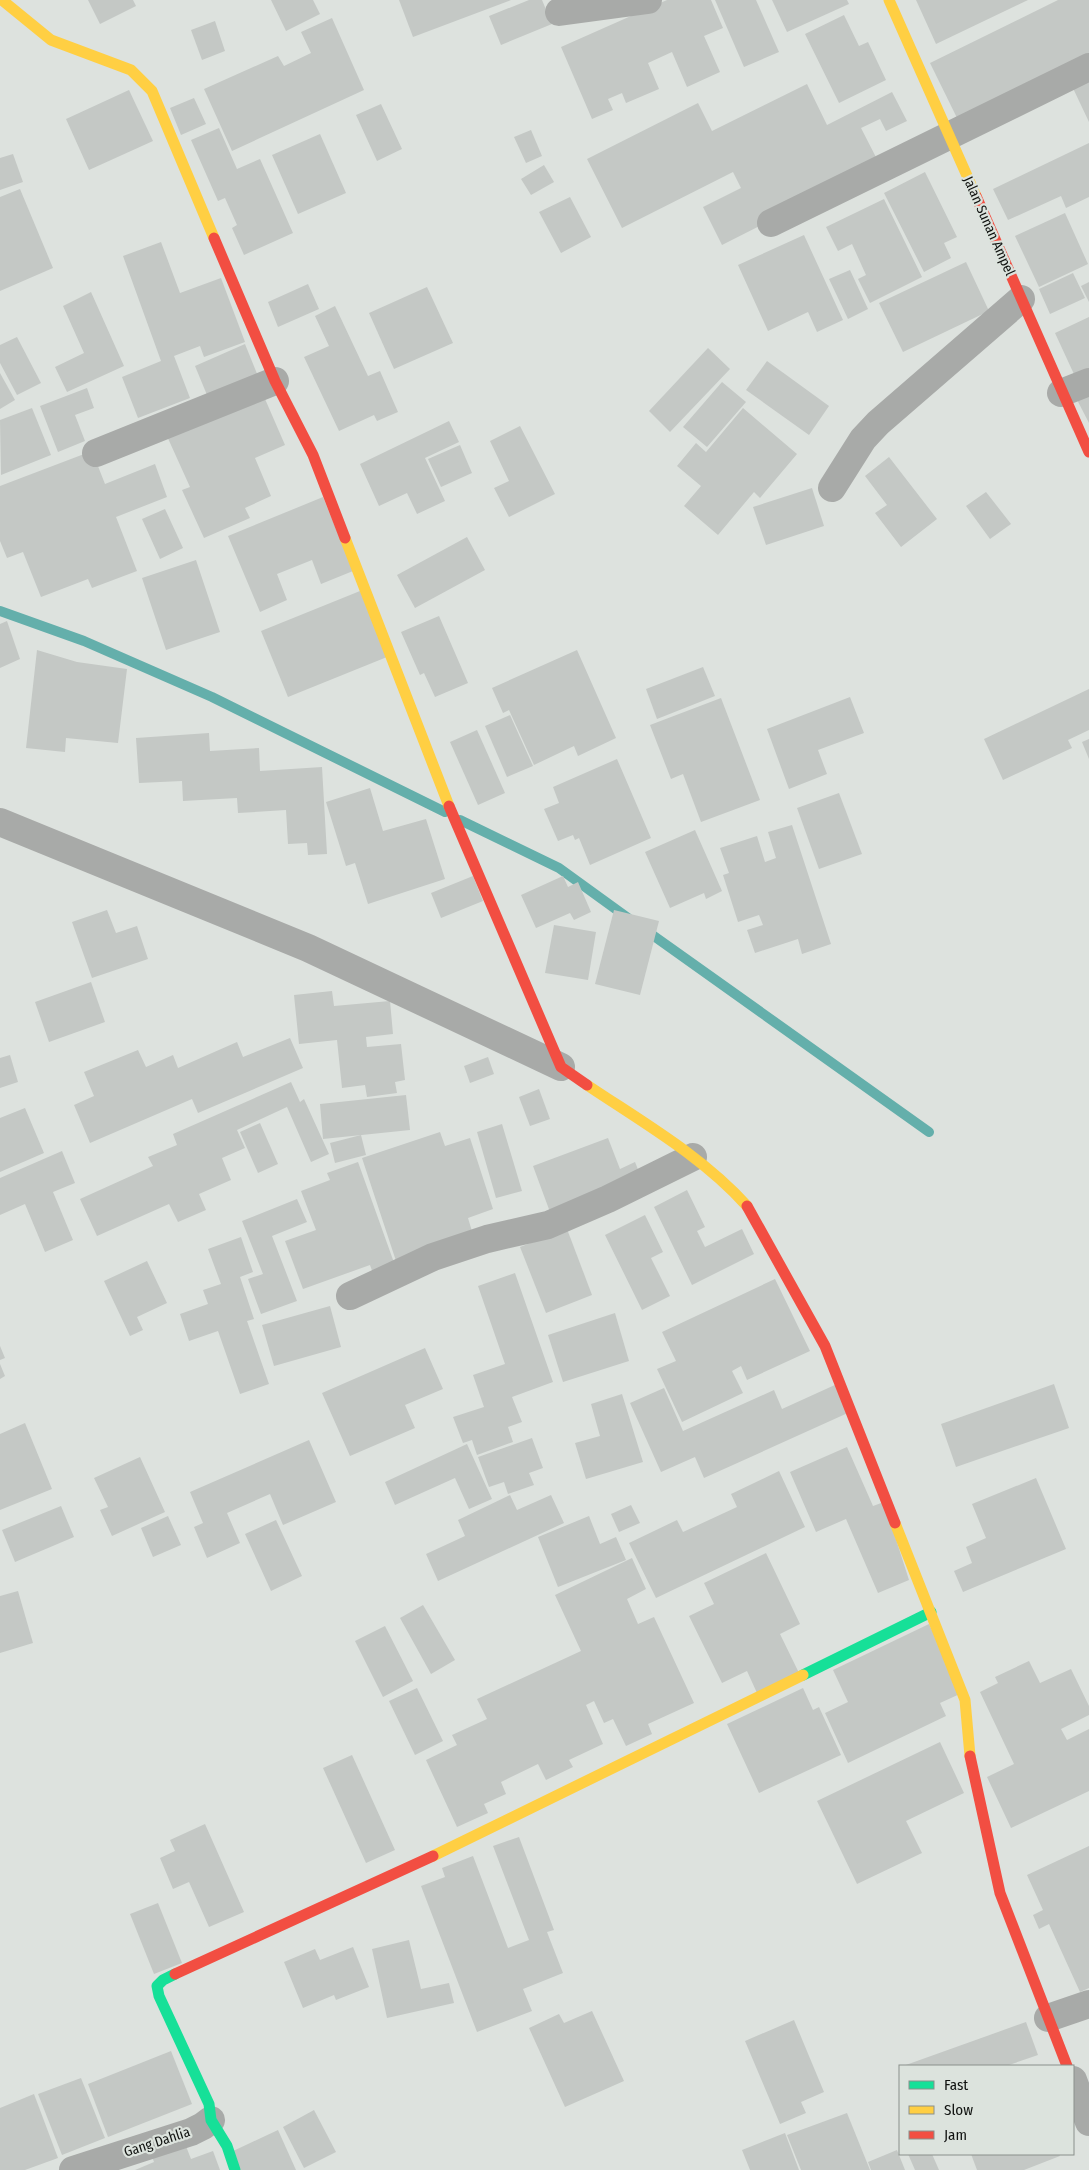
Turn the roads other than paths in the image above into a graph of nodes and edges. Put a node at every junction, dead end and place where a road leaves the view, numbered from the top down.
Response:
1 (2, 0) edge
2 (648, 0) edge
3 (888, 0) edge
4 (559, 12) dead end
5 (1089, 67) edge
6 (948, 136) junction
7 (771, 223) dead end
8 (1021, 299) junction
9 (275, 381) junction
10 (1089, 382) edge
11 (1061, 393) junction
12 (1089, 452) edge
13 (96, 454) dead end
14 (832, 488) dead end
15 (0, 822) edge
16 (561, 1068) junction
17 (693, 1157) junction
18 (350, 1296) dead end
19 (931, 1612) junction
20 (1089, 2004) edge
21 (1048, 2018) junction
22 (1067, 2065) edge
23 (1074, 2083) edge
24 (211, 2120) junction
25 (1089, 2122) edge
26 (72, 2170) edge
27 (235, 2170) edge

1 - 9 street
2 - 4 street
3 - 6 street, Jalan Sunan Ampel
5 - 6 street
6 - 7 street
6 - 8 street, Jalan Sunan Ampel
8 - 11 street, Jalan Sunan Ampel
8 - 14 street
9 - 13 street
9 - 16 street
10 - 11 street
11 - 12 street, Jalan Sunan Ampel
15 - 16 street
16 - 17 street
17 - 18 street
17 - 19 street
19 - 21 street
19 - 24 street
20 - 21 street
21 - 22 street
23 - 25 street
24 - 26 street, Gang Dahlia
24 - 27 street

